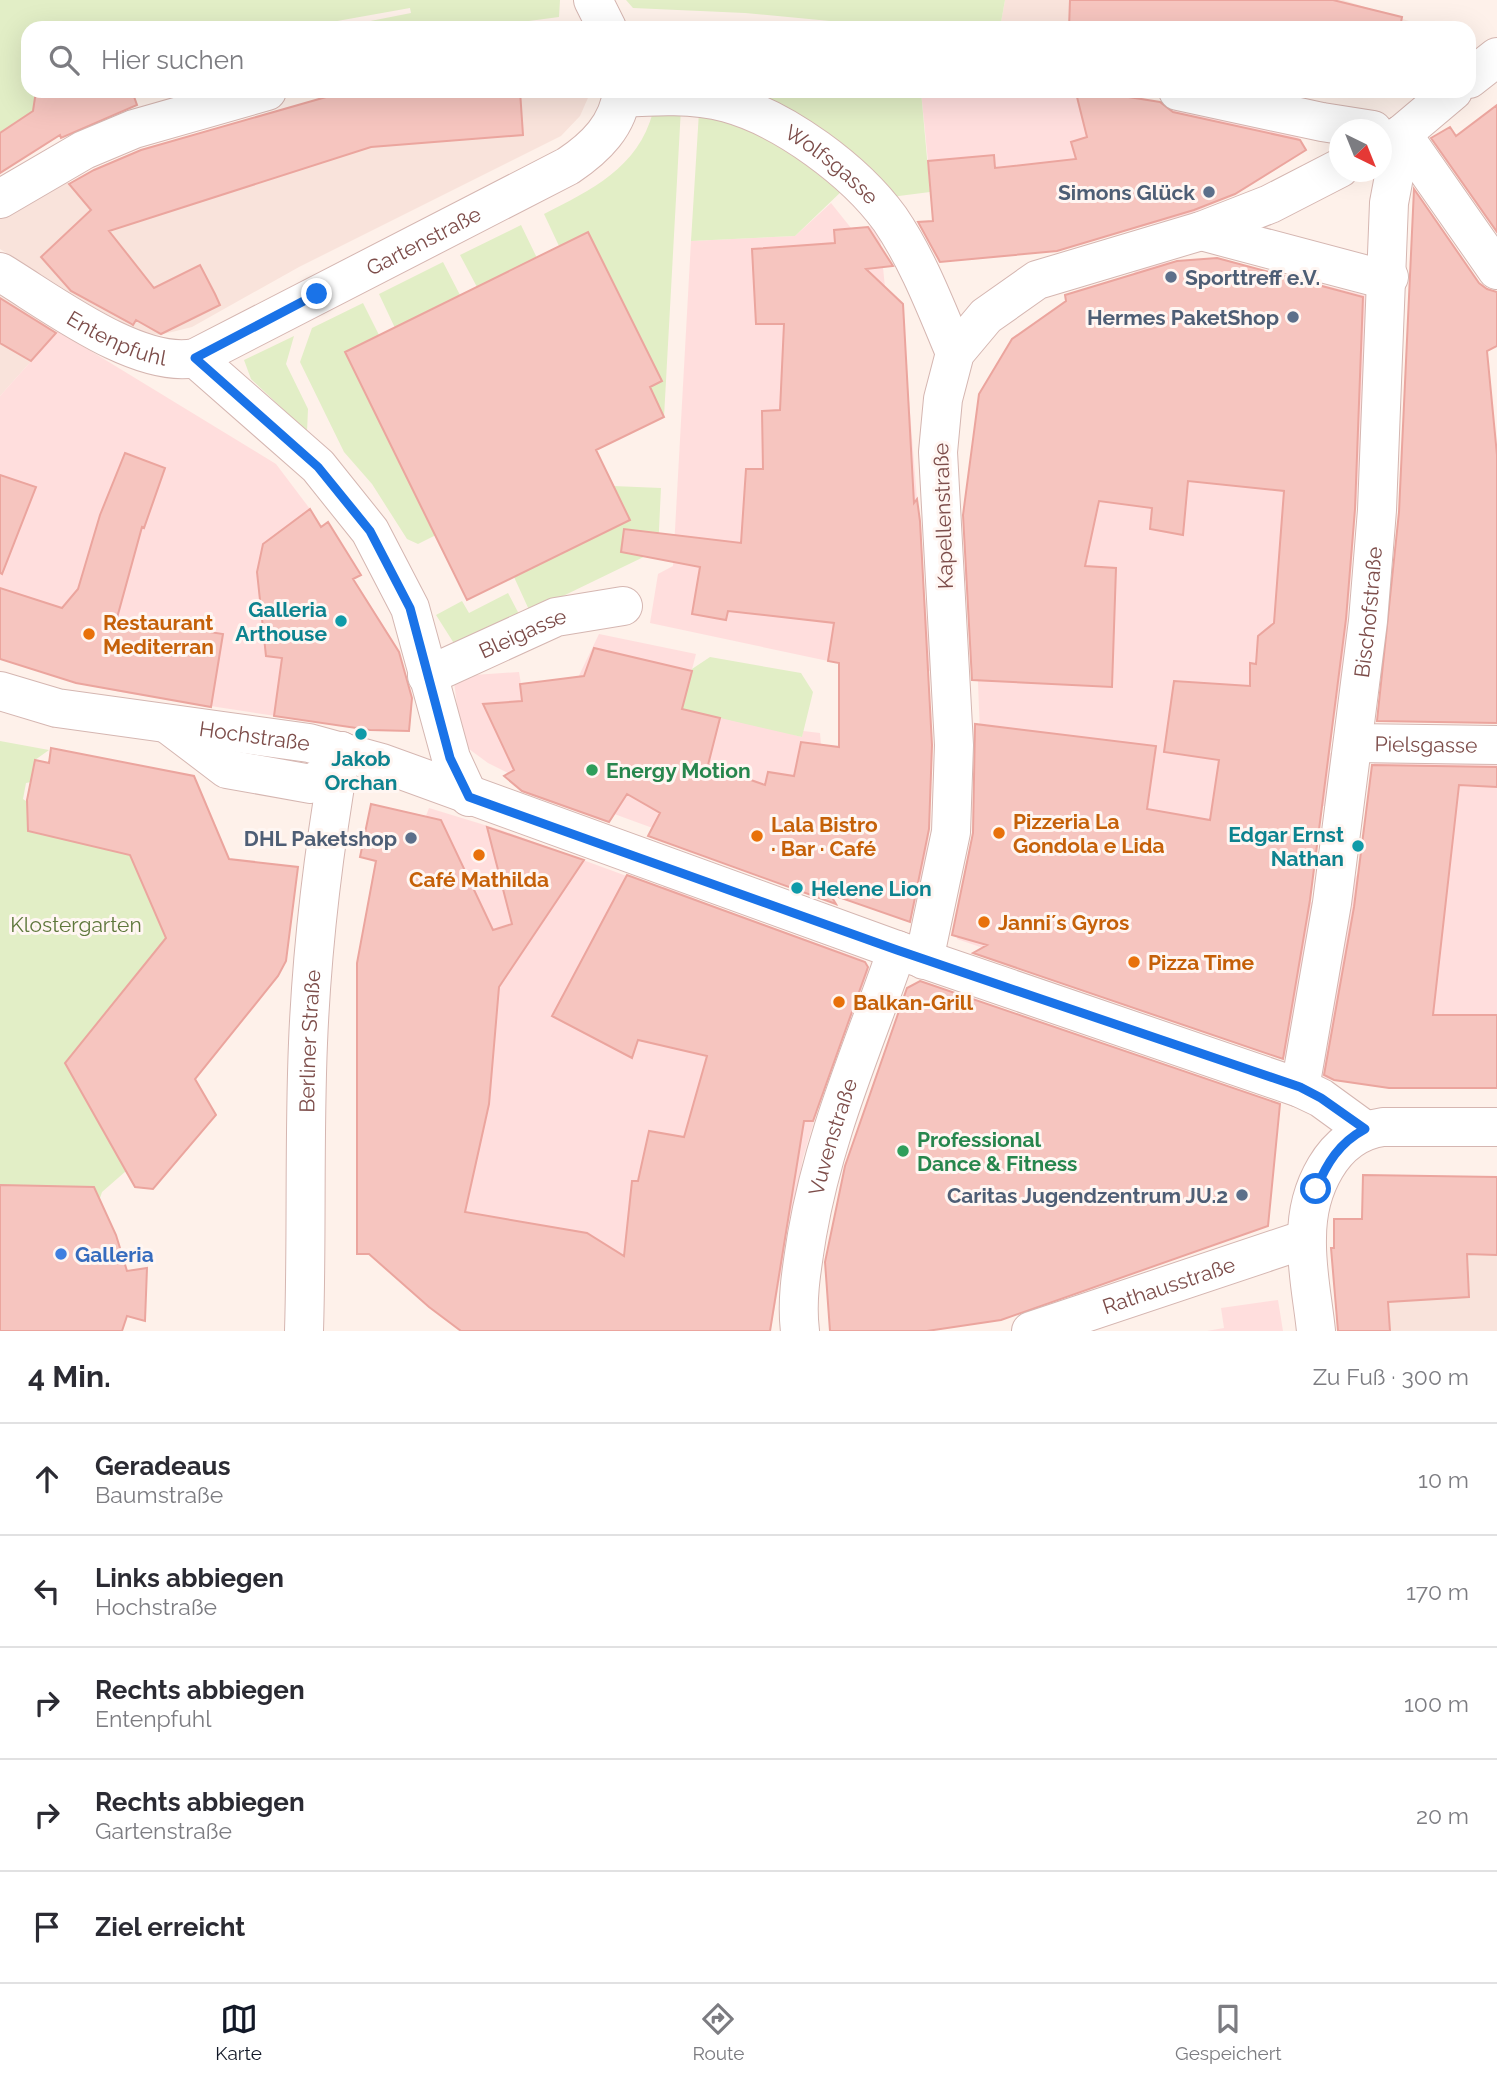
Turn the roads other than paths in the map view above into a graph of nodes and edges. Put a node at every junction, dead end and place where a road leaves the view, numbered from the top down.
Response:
1 (593, 0) edge
2 (604, 21) edge
3 (1497, 57) edge
4 (1476, 74) edge
5 (242, 98) edge
6 (621, 98) edge
7 (689, 98) edge
8 (1211, 98) edge
9 (1442, 98) edge
10 (1329, 123) edge
11 (1392, 130) edge
12 (1392, 145) edge
13 (1329, 173) edge
14 (1388, 182) edge
15 (0, 199) edge
16 (1200, 231) junction
17 (1497, 270) edge
18 (0, 272) edge
19 (1389, 277) junction
20 (955, 353) junction
21 (195, 358) junction
22 (623, 606) dead end
23 (430, 687) junction
24 (0, 691) edge
25 (1354, 743) junction
26 (1497, 745) edge
27 (341, 751) junction
28 (382, 763) junction
29 (469, 797) junction
30 (911, 955) junction
31 (1300, 1087) junction
32 (1497, 1127) edge
33 (1365, 1129) junction
34 (1306, 1239) junction
35 (304, 1331) edge
36 (800, 1331) edge
37 (1031, 1331) edge
38 (1316, 1331) edge

1 - 2 street
3 - 4 street
5 - 15 street
6 - 21 street, Gartenstraße
7 - 20 street, Wolfsgasse
8 - 10 street
9 - 11 street
12 - 17 street
13 - 16 street, Kapellenstraße
14 - 19 street, Bischofstraße
16 - 19 street
16 - 20 street, Kapellenstraße
18 - 21 street, Entenpfuhl
19 - 25 street, Bischofstraße
20 - 30 street, Kapellenstraße
21 - 23 street, Entenpfuhl
22 - 23 street, Bleigasse
23 - 28 street, Entenpfuhl
23 - 29 street, Entenpfuhl
24 - 27 street, Hochstraße
25 - 26 street, Pielsgasse
25 - 31 street, Bischofstraße
27 - 28 street, Hochstraße
27 - 35 street, Berliner Straße
28 - 29 street, Hochstraße
29 - 30 street, Hochstraße
30 - 31 street, Hochstraße
30 - 36 street, Vuvenstraße
31 - 33 street, Hochstraße
32 - 33 street
33 - 34 street
34 - 37 street, Rathausstraße
34 - 38 street

